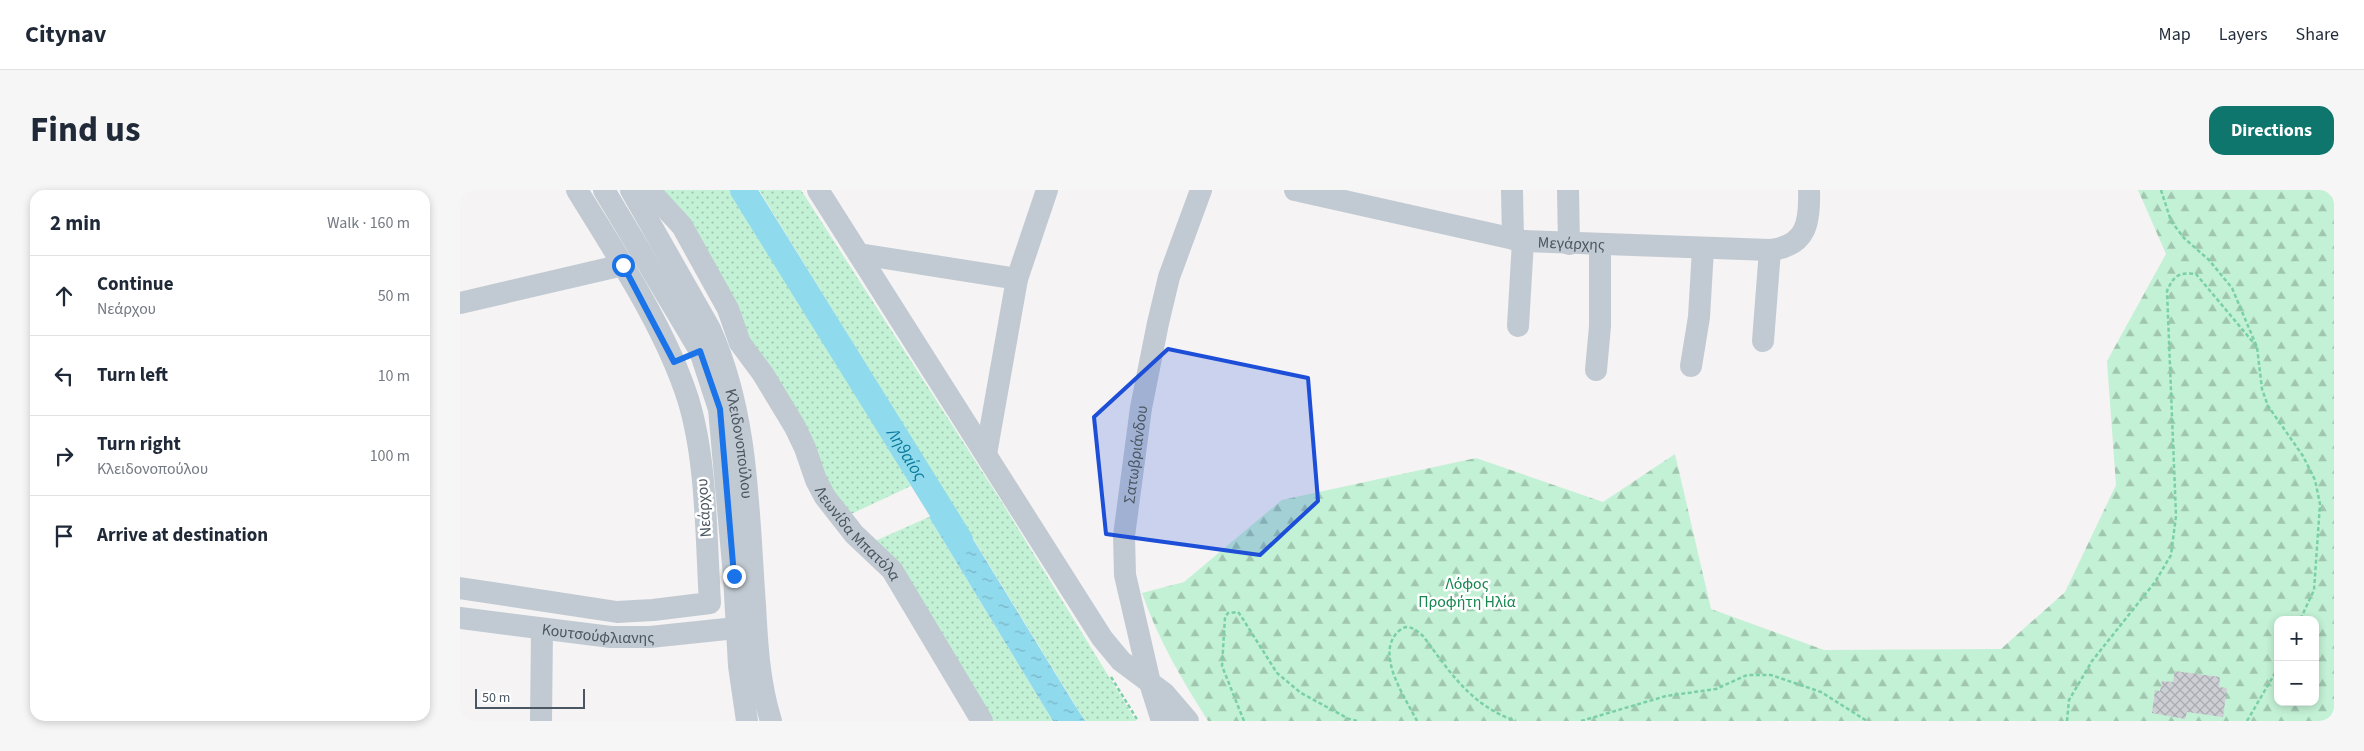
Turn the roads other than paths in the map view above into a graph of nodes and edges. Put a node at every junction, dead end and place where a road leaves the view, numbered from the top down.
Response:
1 (578, 190) edge
2 (604, 190) edge
3 (818, 190) edge
4 (1047, 190) edge
5 (1202, 190) edge
6 (1295, 190) edge
7 (1512, 190) edge
8 (1568, 190) edge
9 (1809, 190) edge
10 (642, 194) edge
11 (1376, 200) edge
12 (1518, 240) junction
13 (1569, 244) junction
14 (1600, 245) junction
15 (1703, 248) junction
16 (1770, 250) junction
17 (859, 254) junction
18 (623, 265) junction
19 (1017, 279) junction
20 (460, 302) edge
21 (1518, 326) dead end
22 (1763, 341) dead end
23 (700, 351) junction
24 (674, 362) junction
25 (1691, 366) dead end
26 (1596, 370) dead end
27 (986, 454) junction
28 (460, 588) edge
29 (460, 618) edge
30 (736, 628) junction
31 (542, 630) junction
32 (1150, 683) junction
33 (541, 721) edge
34 (748, 721) edge
35 (771, 721) edge
36 (982, 721) edge
37 (1162, 721) edge
38 (1188, 721) edge

1 - 18 street, Νεάρχου
2 - 23 street, Κλειδονοπούλου
3 - 17 street
4 - 19 street
5 - 32 street, Σατωβριάνδου
6 - 11 street, Μεγάρχης
7 - 12 street
8 - 13 street
9 - 16 street, Μεγάρχης
10 - 35 street, Κλειδονοπούλου
10 - 36 street, Λεωνίδα Μπατόλα
11 - 12 street, Μεγάρχης
12 - 13 street, Μεγάρχης
12 - 21 street
13 - 14 street, Μεγάρχης
14 - 15 street, Μεγάρχης
14 - 26 street
15 - 16 street, Μεγάρχης
15 - 25 street
16 - 22 street
17 - 19 street
17 - 27 street
18 - 20 street
18 - 24 street, Νεάρχου
19 - 27 street
23 - 24 street
23 - 30 street, Κλειδονοπούλου
24 - 28 street, Νεάρχου
27 - 32 street
29 - 31 street, Κουτσούφλιανης
30 - 31 street, Κουτσούφλιανης
30 - 34 street, Κλειδονοπούλου
31 - 33 street
32 - 37 street, Σατωβριάνδου
32 - 38 street

